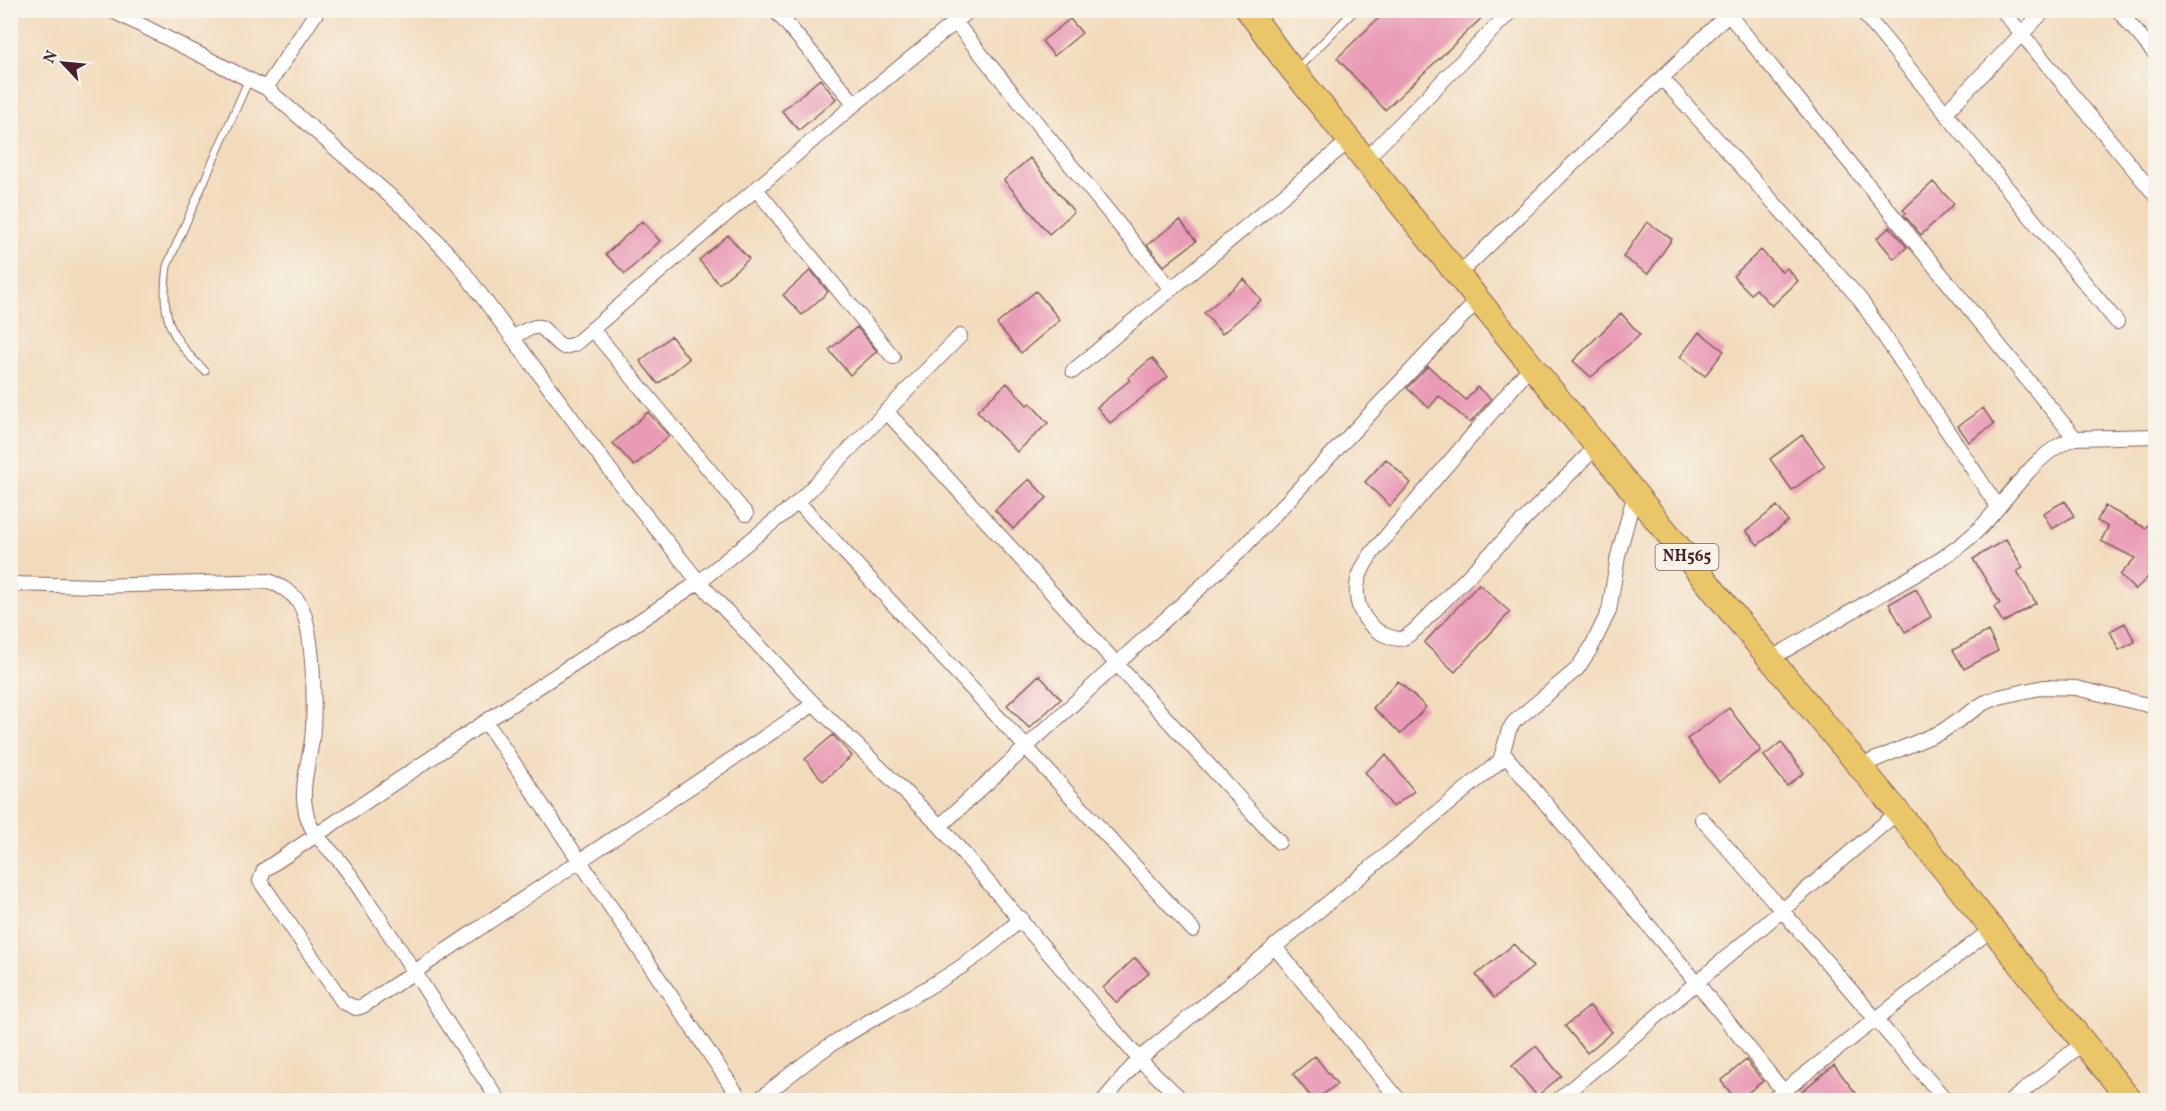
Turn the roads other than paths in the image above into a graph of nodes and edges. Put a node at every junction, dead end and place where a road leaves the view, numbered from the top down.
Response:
1 (111, 10) edge
2 (318, 10) edge
3 (775, 10) edge
4 (970, 10) edge
5 (1248, 10) edge
6 (1355, 10) edge
7 (1512, 10) edge
8 (1861, 10) edge
9 (2002, 10) edge
10 (2045, 10) edge
11 (2118, 10) edge
12 (1726, 12) edge
13 (955, 22) junction
14 (2022, 34) junction
15 (2156, 56) edge
16 (1294, 71) junction
17 (1662, 78) junction
18 (249, 79) junction
19 (266, 88) junction
20 (855, 104) junction
21 (1946, 113) junction
22 (1350, 140) junction
23 (1366, 159) junction
24 (756, 189) junction
25 (2156, 196) edge
26 (1458, 275) junction
27 (1171, 289) junction
28 (1479, 299) junction
29 (2117, 322) dead end
30 (592, 329) junction
31 (960, 336) dead end
32 (513, 337) junction
33 (893, 357) dead end
34 (1532, 365) junction
35 (205, 371) dead end
36 (1073, 371) dead end
37 (886, 411) junction
38 (2155, 434) edge
39 (2075, 438) junction
40 (1597, 446) junction
41 (1635, 493) junction
42 (798, 502) junction
43 (1998, 507) junction
44 (746, 514) dead end
45 (699, 582) junction
46 (10, 584) edge
47 (1770, 659) junction
48 (1118, 663) junction
49 (814, 704) junction
50 (2156, 707) edge
51 (486, 722) junction
52 (1026, 747) junction
53 (1504, 754) junction
54 (1860, 766) junction
55 (1898, 812) junction
56 (1702, 819) dead end
57 (940, 826) junction
58 (315, 836) junction
59 (1279, 842) dead end
60 (581, 861) junction
61 (1783, 910) junction
62 (1021, 918) junction
63 (1992, 929) junction
64 (1193, 930) dead end
65 (1274, 946) junction
66 (414, 972) junction
67 (1697, 983) junction
68 (1875, 1020) junction
69 (2083, 1043) junction
70 (1139, 1059) junction
71 (1783, 1091) junction
72 (500, 1101) edge
73 (741, 1101) edge
74 (758, 1101) edge
75 (1104, 1101) edge
76 (1182, 1101) edge
77 (1400, 1101) edge
78 (1558, 1101) edge
79 (1772, 1101) edge
80 (1946, 1101) edge
81 (2012, 1101) edge
82 (2130, 1101) edge

1 - 18 street
2 - 19 street
3 - 20 street
4 - 13 street
5 - 16 highway, NH565
6 - 16 lane
7 - 23 street
8 - 21 street
9 - 14 street
10 - 14 street
11 - 15 street
12 - 17 street
12 - 39 street
13 - 20 street
13 - 27 street
14 - 21 street
14 - 25 street
16 - 22 highway, NH565
17 - 26 street
17 - 43 street
18 - 19 street
18 - 35 lane
19 - 32 street
20 - 24 street
21 - 29 street
22 - 23 highway, NH565
22 - 27 street
23 - 26 highway, NH565
24 - 30 street
24 - 33 street
26 - 28 highway, NH565
27 - 36 street
28 - 34 highway, NH565
28 - 48 street
30 - 32 street
30 - 44 street
31 - 37 street
32 - 45 street
34 - 40 highway, NH565
34 - 40 street
37 - 42 street
37 - 48 street
38 - 39 street
39 - 43 street
40 - 41 highway, NH565
41 - 47 highway, NH565
41 - 53 street
42 - 45 street
42 - 52 street
43 - 47 street
45 - 49 street
45 - 51 street
46 - 58 street
47 - 54 highway, NH565
48 - 52 street
48 - 59 street
49 - 57 street
49 - 60 street
50 - 54 street
51 - 58 street
51 - 60 street
52 - 57 street
52 - 64 street
53 - 65 street
53 - 67 street
54 - 55 highway, NH565
55 - 61 street
55 - 63 highway, NH565
56 - 61 street
57 - 62 street
58 - 66 street
58 - 66 street
60 - 66 street
60 - 73 street
61 - 67 street
61 - 68 street
62 - 70 street
62 - 74 street
63 - 68 street
63 - 69 highway, NH565
65 - 70 street
65 - 77 street
66 - 72 street
67 - 71 street
67 - 78 street
68 - 71 street
68 - 80 street
69 - 81 street
69 - 82 highway, NH565
70 - 75 street
70 - 76 street
71 - 79 street

